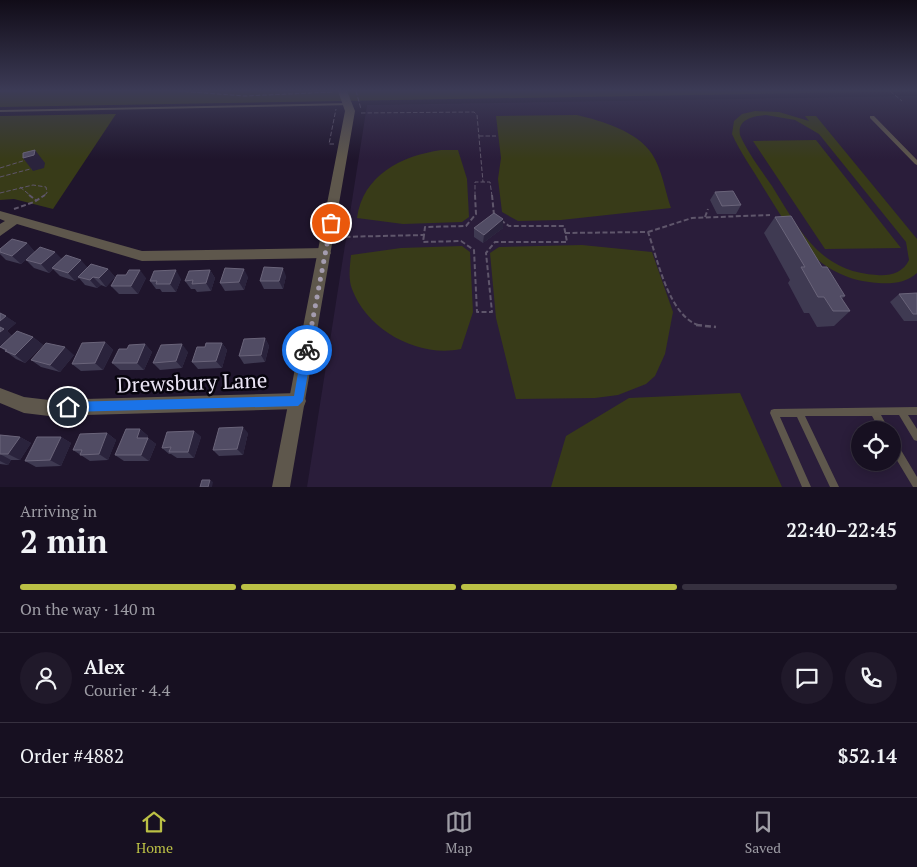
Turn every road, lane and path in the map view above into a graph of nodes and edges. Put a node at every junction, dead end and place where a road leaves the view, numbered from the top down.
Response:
1 (350, 114) edge
2 (475, 114) edge
3 (872, 117) dead end
4 (479, 136) junction
5 (496, 136) dead end
6 (30, 159) edge
7 (917, 163) edge
8 (0, 168) edge
9 (34, 168) dead end
10 (0, 177) edge
11 (483, 182) junction
12 (21, 188) junction
13 (0, 193) edge
14 (37, 201) junction
15 (708, 209) dead end
16 (770, 215) dead end
17 (6, 217) edge
18 (705, 217) junction
19 (0, 231) edge
20 (648, 232) junction
21 (565, 233) junction
22 (424, 235) junction
23 (328, 237) junction
24 (325, 253) junction
25 (716, 327) dead end
26 (0, 395) edge
27 (298, 401) junction
28 (901, 411) junction
29 (917, 411) edge
30 (874, 412) junction
31 (799, 413) junction
32 (880, 421) edge
33 (917, 436) edge
34 (901, 458) edge
35 (917, 485) edge
36 (282, 487) edge
37 (807, 487) edge
38 (835, 487) edge

1 - 23 street
2 - 4 path
3 - 7 lane
4 - 5 path
4 - 11 path
6 - 8 path
9 - 10 path
11 - 21 path
11 - 22 path
12 - 13 path
12 - 14 path
12 - 14 path
14 - 17 path
15 - 18 path
16 - 18 path
17 - 19 street
17 - 24 street
18 - 20 path
20 - 21 path
20 - 25 path
21 - 22 path
22 - 23 path
23 - 24 street
24 - 27 street
26 - 27 street, Drewsbury Lane
27 - 36 street
28 - 29 lane
28 - 30 lane
28 - 33 lane
30 - 31 lane
30 - 32 lane
31 - 37 lane
31 - 38 lane
34 - 35 lane

